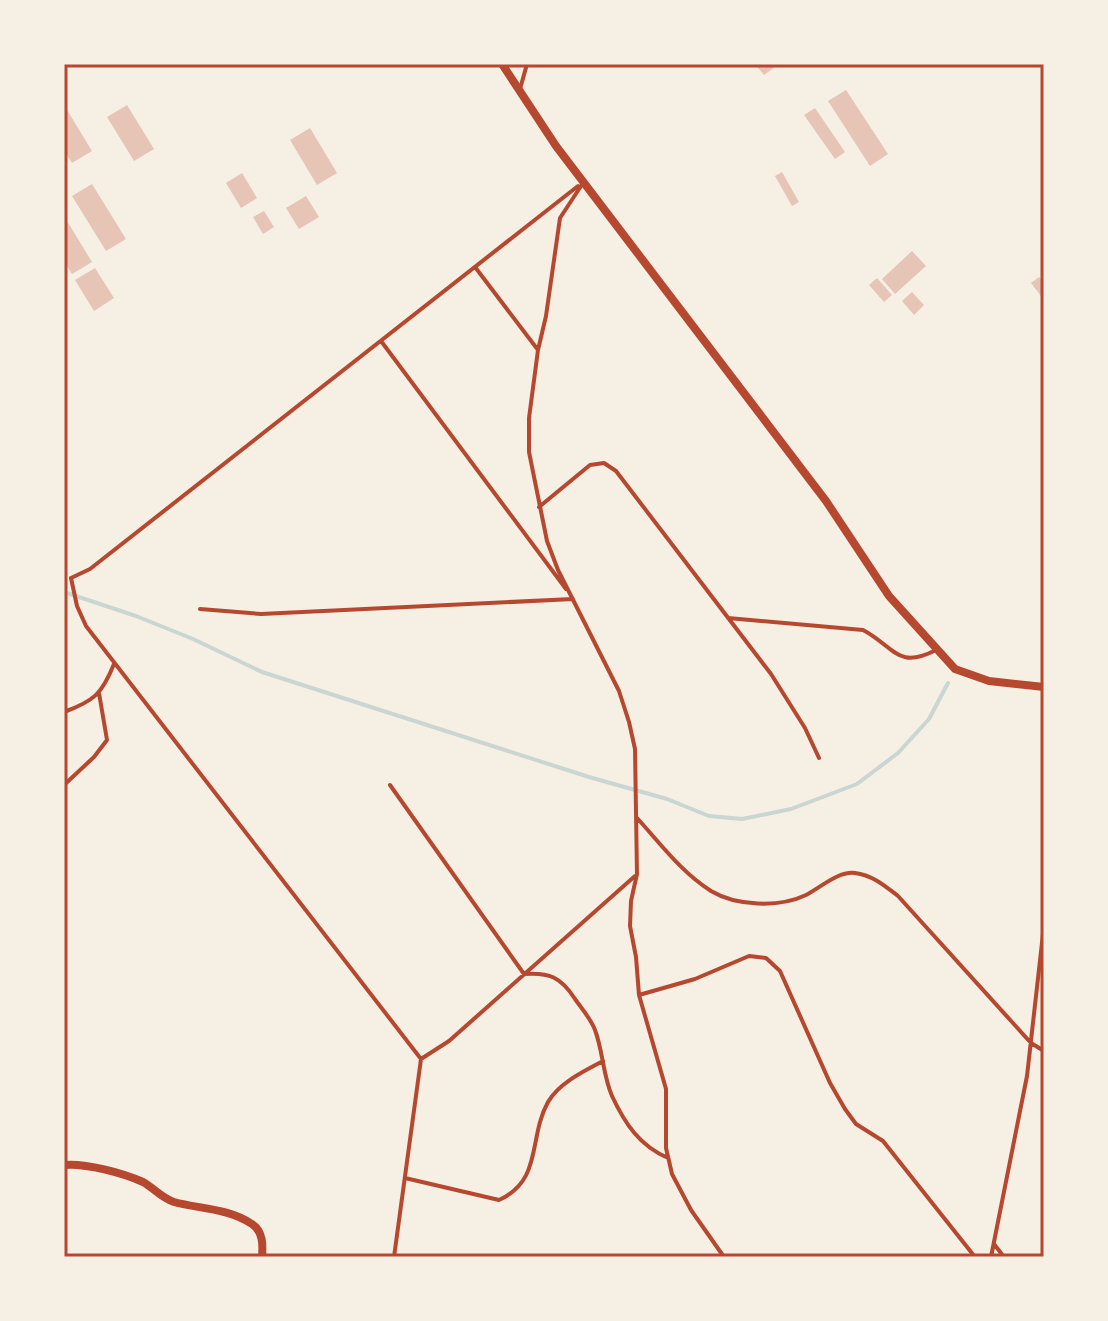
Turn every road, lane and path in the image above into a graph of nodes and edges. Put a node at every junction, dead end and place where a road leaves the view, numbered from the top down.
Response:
1 (502, 64) edge
2 (527, 64) edge
3 (520, 91) junction
4 (583, 182) junction
5 (475, 267) junction
6 (381, 341) junction
7 (538, 350) junction
8 (539, 507) junction
9 (64, 574) edge
10 (71, 578) junction
11 (573, 599) junction
12 (200, 609) dead end
13 (728, 618) junction
14 (936, 650) junction
15 (114, 664) junction
16 (1044, 687) edge
17 (99, 693) junction
18 (64, 712) edge
19 (819, 758) dead end
20 (64, 785) edge
21 (390, 785) dead end
22 (636, 817) junction
23 (637, 874) junction
24 (1044, 925) edge
25 (524, 974) junction
26 (639, 995) junction
27 (1031, 1043) junction
28 (1044, 1051) edge
29 (421, 1059) junction
30 (603, 1061) junction
31 (668, 1158) junction
32 (64, 1165) edge
33 (405, 1178) junction
34 (994, 1244) junction
35 (262, 1257) edge
36 (394, 1257) edge
37 (724, 1257) edge
38 (975, 1257) edge
39 (991, 1257) edge
40 (1004, 1257) edge

1 - 3 street
2 - 3 lane
3 - 4 street
4 - 5 lane
4 - 7 lane
4 - 14 street
5 - 6 lane
5 - 7 lane
6 - 10 lane
6 - 11 lane
7 - 8 lane
8 - 11 lane
8 - 13 lane
9 - 10 lane
10 - 15 lane
11 - 12 lane
11 - 22 lane
13 - 14 lane
13 - 19 lane
14 - 16 street
15 - 17 lane
15 - 29 lane
17 - 18 lane
17 - 20 lane
21 - 25 lane
22 - 23 lane
22 - 27 lane
23 - 25 lane
23 - 26 lane
24 - 27 lane
25 - 29 lane
25 - 30 lane
26 - 31 lane
26 - 38 lane
27 - 28 lane
27 - 34 lane
29 - 33 lane
30 - 31 lane
30 - 33 lane
31 - 37 lane
32 - 35 street
33 - 36 lane
34 - 39 lane
34 - 40 lane

